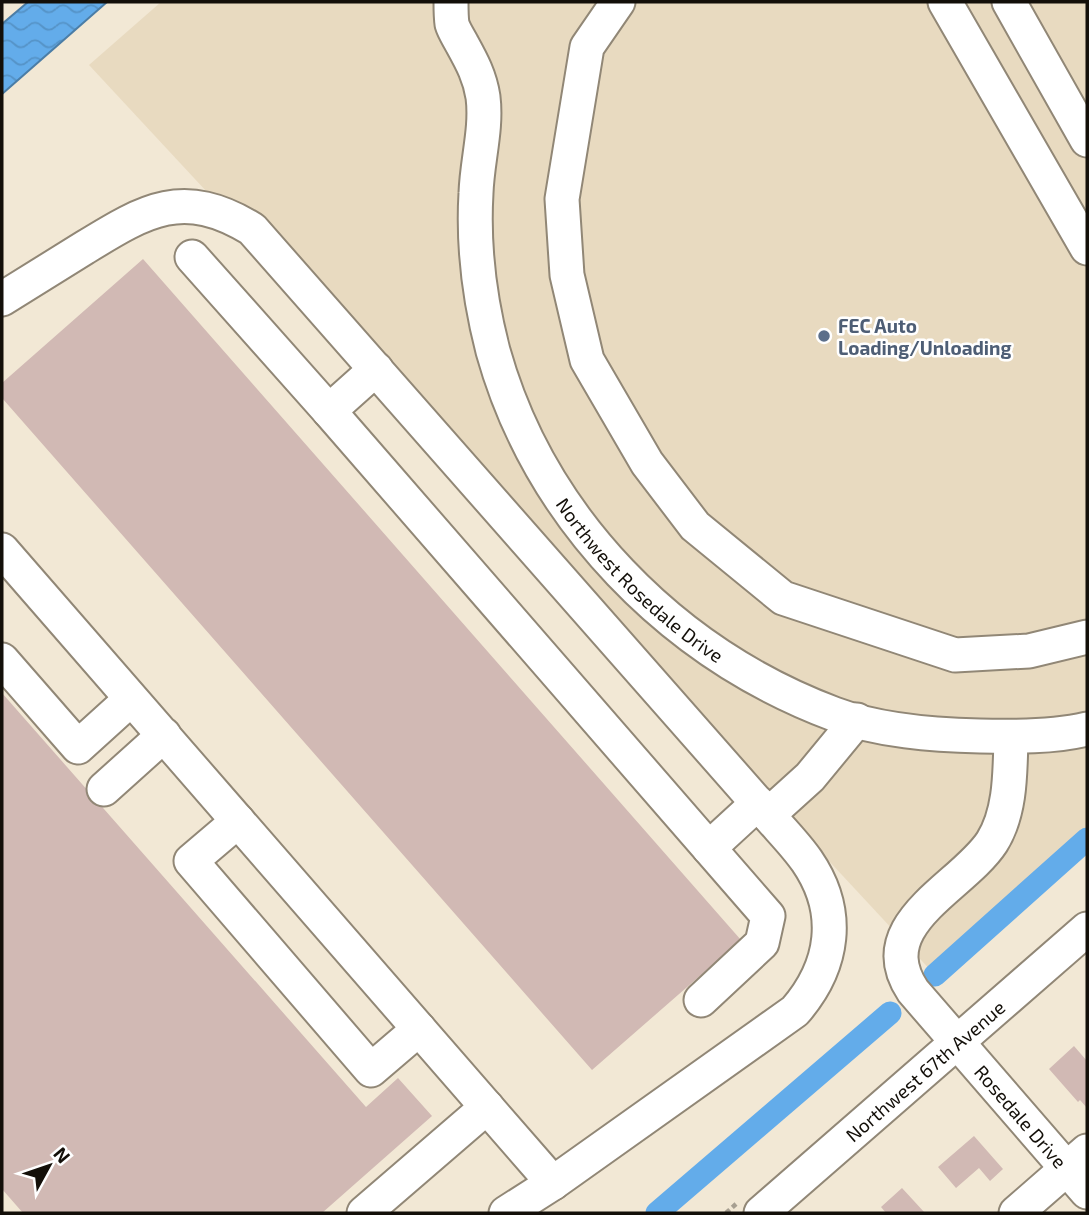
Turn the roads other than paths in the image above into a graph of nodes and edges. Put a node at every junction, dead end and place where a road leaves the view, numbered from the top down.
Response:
1 (618, 2) edge
2 (945, 2) edge
3 (1009, 2) edge
4 (451, 14) edge
5 (1087, 139) edge
6 (1087, 248) edge
7 (192, 257) dead end
8 (2, 299) edge
9 (376, 369) junction
10 (329, 411) junction
11 (2, 550) edge
12 (1087, 637) edge
13 (2, 660) edge
14 (131, 699) junction
15 (857, 720) junction
16 (1087, 729) edge
17 (164, 735) junction
18 (1011, 737) junction
19 (104, 789) dead end
20 (763, 809) junction
21 (238, 821) junction
22 (709, 848) junction
23 (1087, 929) edge
24 (701, 1000) dead end
25 (419, 1029) junction
26 (957, 1045) junction
27 (487, 1107) junction
28 (1080, 1171) edge
29 (553, 1183) junction
30 (364, 1213) edge
31 (506, 1213) edge
32 (761, 1213) edge
33 (1016, 1213) edge

1 - 12 street
2 - 6 street
3 - 5 street
4 - 15 street, Northwest Rosedale Drive
7 - 10 street
8 - 9 street
9 - 10 street
9 - 20 street
10 - 22 street
11 - 14 street
13 - 14 street
14 - 17 street
15 - 18 street, Northwest Rosedale Drive
15 - 20 street
16 - 18 street, Northwest Rosedale Drive
17 - 19 street
17 - 21 street
18 - 26 street, Rosedale Drive
20 - 22 street
20 - 29 street
21 - 25 street
21 - 25 street
22 - 24 street
23 - 26 street, Northwest 67th Avenue
25 - 27 street
26 - 28 street, Rosedale Drive
26 - 32 street, Northwest 67th Avenue
27 - 29 street
27 - 30 street
28 - 33 street
29 - 31 street

